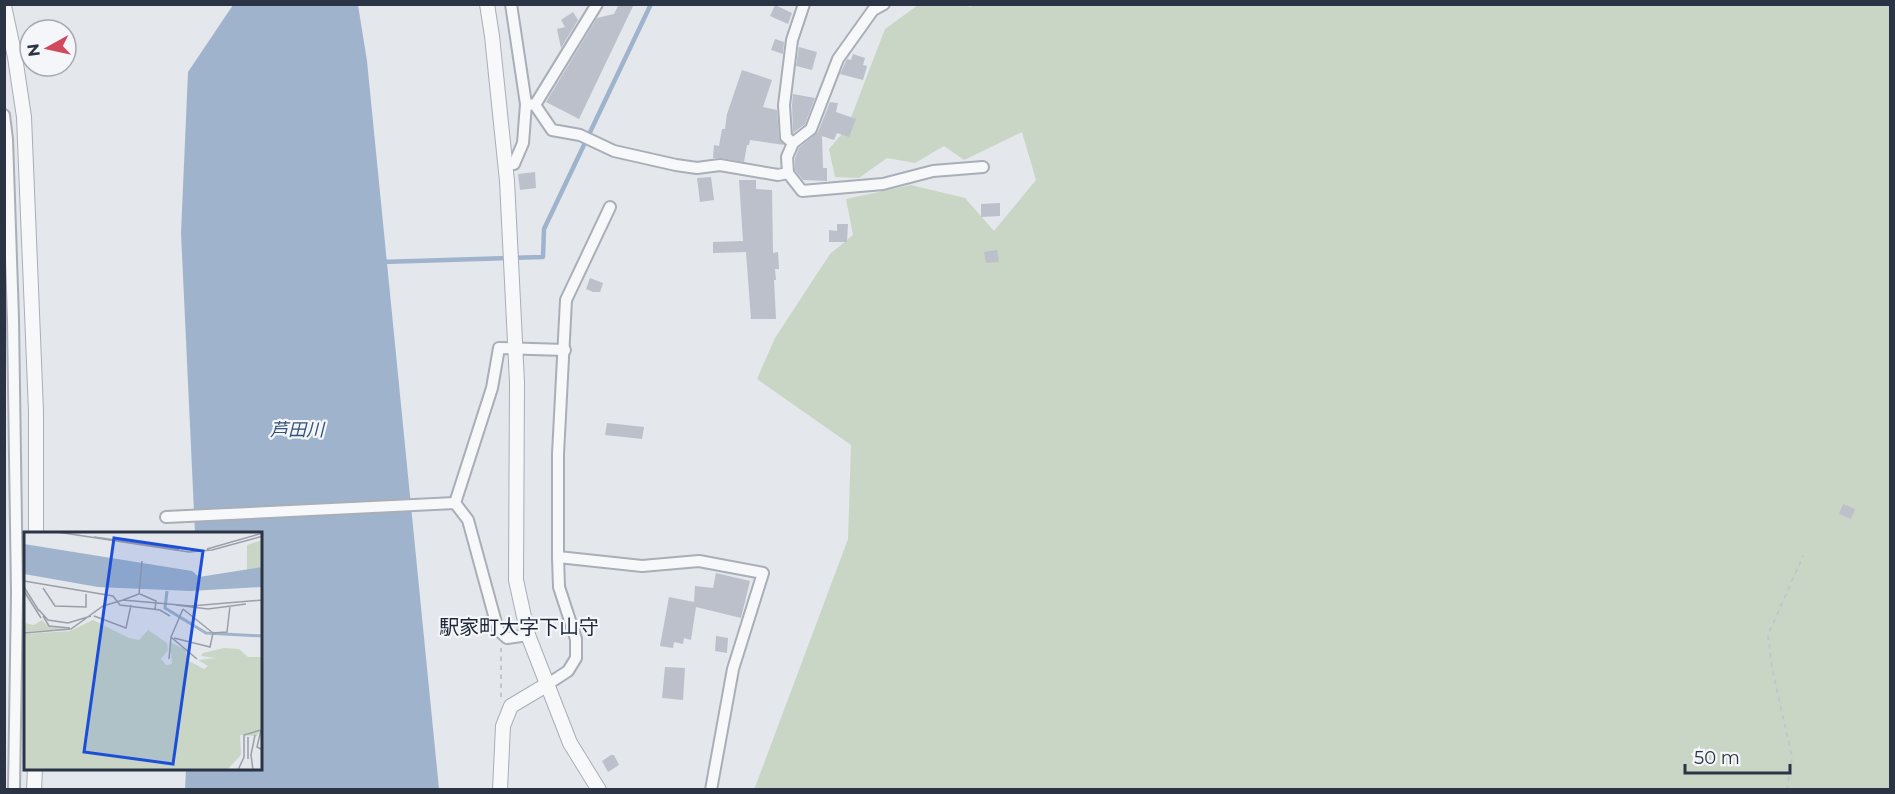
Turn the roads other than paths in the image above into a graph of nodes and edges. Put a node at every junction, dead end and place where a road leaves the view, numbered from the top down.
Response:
1 (487, 4) edge
2 (511, 4) edge
3 (597, 4) edge
4 (804, 4) edge
5 (884, 4) edge
6 (4, 6) edge
7 (530, 104) junction
8 (4, 115) edge
9 (793, 143) junction
10 (506, 165) junction
11 (983, 167) dead end
12 (788, 173) junction
13 (610, 207) dead end
14 (515, 349) junction
15 (565, 350) junction
16 (455, 503) junction
17 (166, 517) dead end
18 (36, 532) edge
19 (558, 557) junction
20 (528, 635) junction
21 (548, 684) junction
22 (35, 770) edge
23 (14, 789) edge
24 (34, 789) edge
25 (500, 789) edge
26 (599, 789) edge
27 (711, 789) edge

1 - 10 street
2 - 7 street
3 - 7 street
4 - 9 street
5 - 9 street
6 - 18 street
7 - 10 street
7 - 12 street
8 - 23 street
9 - 12 street
10 - 14 street
11 - 12 street
13 - 15 street
14 - 15 street
14 - 16 street
14 - 20 street
15 - 19 street
16 - 17 street
16 - 20 street
19 - 21 street
19 - 27 street
20 - 21 street
21 - 25 street
21 - 26 street
22 - 24 street

